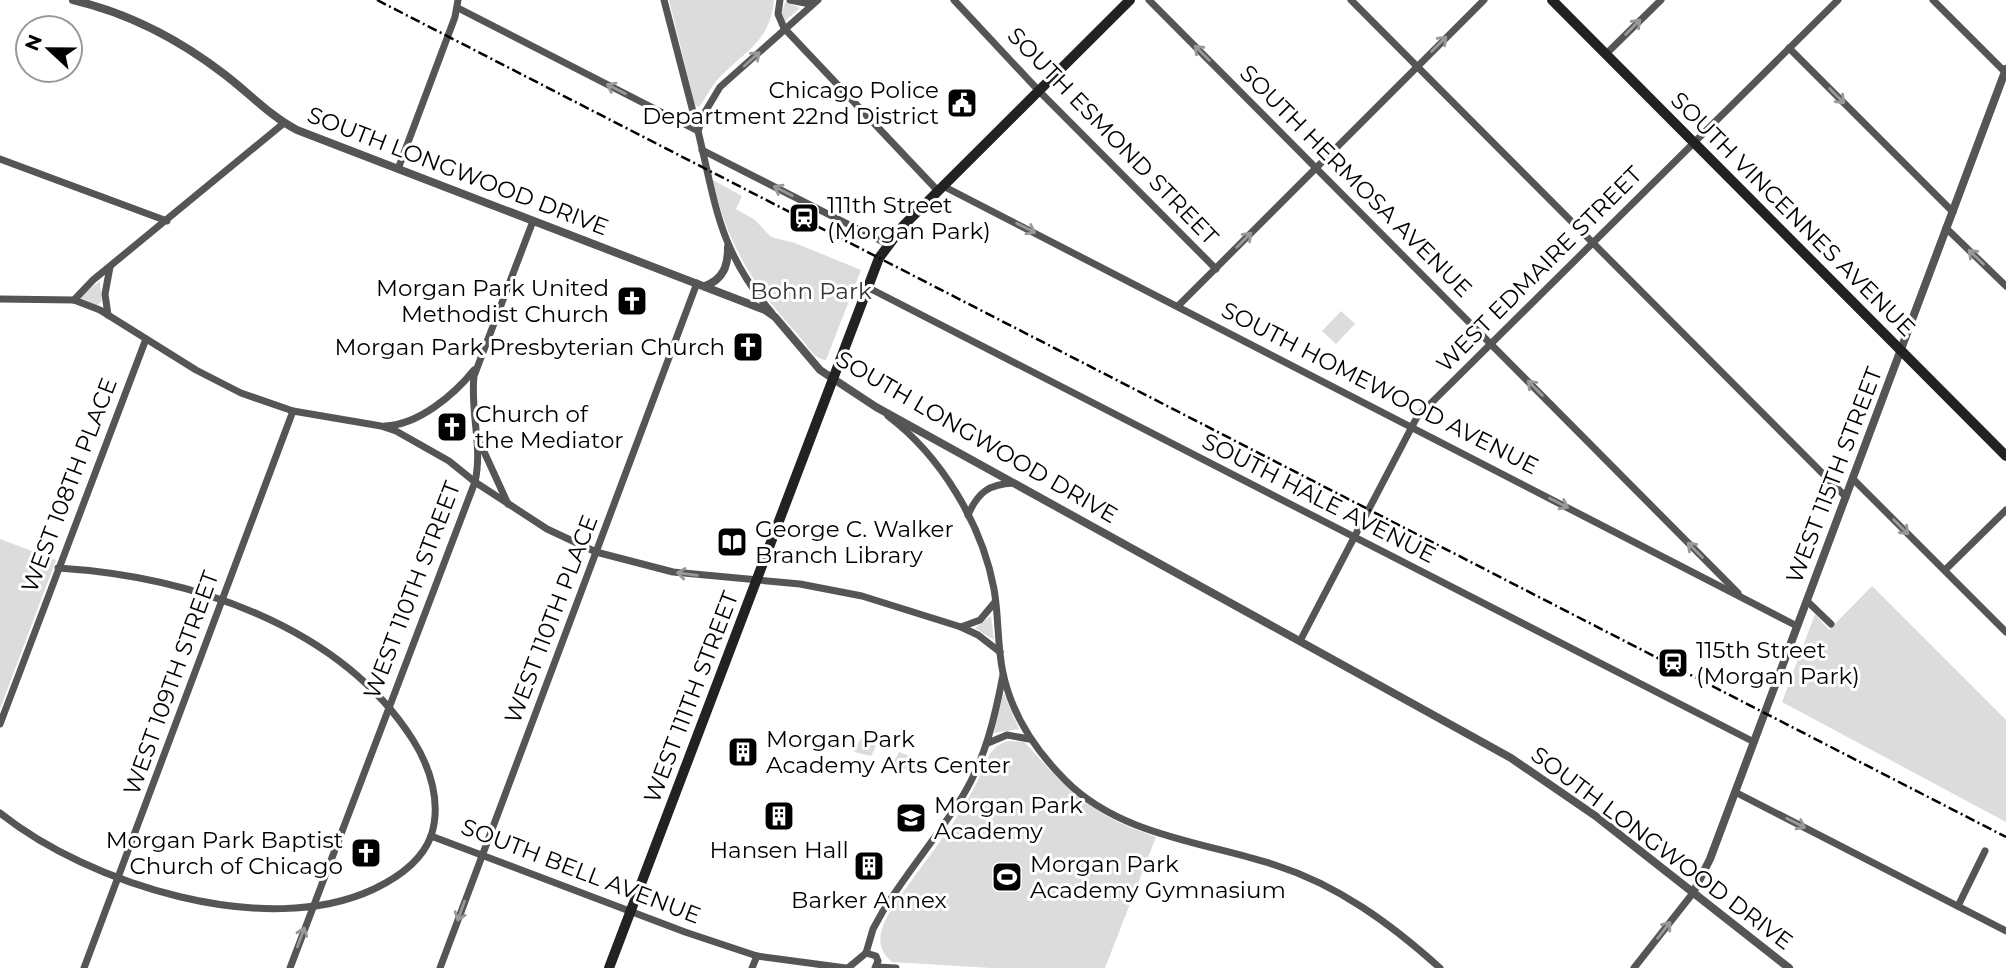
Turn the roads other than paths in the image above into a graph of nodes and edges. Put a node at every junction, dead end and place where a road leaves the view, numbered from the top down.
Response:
1 (73, 0) edge
2 (664, 0) edge
3 (780, 0) edge
4 (790, 0) edge
5 (817, 0) edge
6 (954, 0) edge
7 (1130, 0) edge
8 (1149, 0) edge
9 (1351, 0) edge
10 (1484, 0) edge
11 (1552, 0) edge
12 (1661, 0) edge
13 (1838, 0) edge
14 (1933, 0) edge
15 (458, 4) edge
16 (783, 29) junction
17 (1789, 48) junction
18 (1606, 54) junction
19 (1417, 66) junction
20 (2006, 71) edge
21 (1039, 91) junction
22 (284, 123) junction
23 (698, 131) junction
24 (1694, 142) junction
25 (702, 150) junction
26 (0, 159) edge
27 (1315, 168) junction
28 (398, 169) junction
29 (941, 188) junction
30 (1952, 212) junction
31 (167, 221) junction
32 (533, 221) junction
33 (1947, 228) junction
34 (1591, 242) junction
35 (887, 244) junction
36 (728, 247) junction
37 (110, 266) junction
38 (1216, 269) junction
39 (701, 285) junction
40 (2006, 286) edge
41 (867, 287) junction
42 (0, 299) edge
43 (74, 300) junction
44 (1178, 306) junction
45 (108, 315) junction
46 (775, 317) junction
47 (146, 338) junction
48 (1490, 344) junction
49 (1901, 350) junction
50 (476, 367) junction
51 (831, 380) junction
52 (876, 407) junction
53 (293, 411) junction
54 (381, 426) junction
55 (1411, 428) junction
56 (478, 437) junction
57 (2006, 456) edge
58 (1853, 479) junction
59 (475, 482) junction
60 (1014, 483) junction
61 (1846, 497) junction
62 (508, 504) junction
63 (2006, 510) edge
64 (968, 515) junction
65 (1353, 538) junction
66 (597, 551) junction
67 (58, 568) junction
68 (1945, 570) junction
69 (755, 580) junction
70 (1743, 598) junction
71 (221, 600) junction
72 (996, 601) junction
73 (1807, 601) junction
74 (1831, 624) dead end
75 (1797, 626) junction
76 (961, 627) junction
77 (2006, 632) edge
78 (1300, 640) junction
79 (1000, 652) junction
80 (1003, 674) junction
81 (388, 707) junction
82 (0, 724) edge
83 (1029, 738) junction
84 (1754, 742) junction
85 (987, 744) junction
86 (1735, 792) junction
87 (0, 813) edge
88 (430, 836) junction
89 (1985, 851) dead end
90 (482, 855) junction
91 (119, 877) junction
92 (1693, 893) junction
93 (313, 906) junction
94 (1958, 906) junction
95 (631, 910) junction
96 (2006, 931) edge
97 (866, 953) junction
98 (757, 956) junction
99 (876, 967) edge
100 (84, 968) edge
101 (290, 968) edge
102 (440, 968) edge
103 (608, 968) edge
104 (752, 968) edge
105 (847, 968) edge
106 (896, 968) edge
107 (1440, 968) edge
108 (1634, 968) edge
109 (1789, 968) edge

1 - 22 street, SOUTH LONGWOOD DRIVE
2 - 23 street
3 - 16 street
4 - 5 street
5 - 16 street
6 - 21 street, SOUTH ESMOND STREET
7 - 21 main road, WEST 111TH STREET
27 -> 8 street, SOUTH HERMOSA AVENUE
9 - 19 street
19 -> 10 street
11 - 18 main road, SOUTH VINCENNES AVENUE
18 -> 12 street
13 - 17 street, WEST EDMAIRE STREET
14 - 20 street
23 -> 15 street
15 - 28 street
23 -> 16 street
16 - 29 street, SOUTH HOMEWOOD AVENUE
17 - 24 street, WEST EDMAIRE STREET
17 -> 30 street
18 - 24 main road, SOUTH VINCENNES AVENUE
19 - 27 street
19 - 34 street
20 - 30 street, WEST 115TH STREET
21 - 29 main road, WEST 111TH STREET
21 - 38 street, SOUTH ESMOND STREET
22 - 28 street, SOUTH LONGWOOD DRIVE
22 - 31 street
23 - 25 street
24 - 34 street, WEST EDMAIRE STREET
24 - 49 main road, SOUTH VINCENNES AVENUE
35 -> 25 street
25 - 36 street
26 - 31 street
38 -> 27 street
27 - 48 street, SOUTH HERMOSA AVENUE
28 - 32 street, SOUTH LONGWOOD DRIVE
29 - 35 main road, WEST 111TH STREET
29 -> 44 street, SOUTH HOMEWOOD AVENUE
30 - 33 street, WEST 115TH STREET
31 - 37 street
32 - 39 street, SOUTH LONGWOOD DRIVE
32 - 50 street, WEST 110TH STREET
40 -> 33 street
33 - 49 street, WEST 115TH STREET
34 - 48 street, WEST EDMAIRE STREET
34 - 61 street
35 - 41 main road, WEST 111TH STREET
36 - 39 street
36 - 46 street
37 - 43 street
37 - 45 street
38 - 44 street
39 - 46 street, SOUTH LONGWOOD DRIVE
39 - 66 street, WEST 110TH PLACE
41 - 51 main road, WEST 111TH STREET
41 - 65 street, SOUTH HALE AVENUE
42 - 43 street
43 - 45 street
44 - 55 street, SOUTH HOMEWOOD AVENUE
45 - 47 street
46 - 51 street, SOUTH LONGWOOD DRIVE
47 - 53 street
47 - 67 street, WEST 108TH PLACE
48 - 55 street, WEST EDMAIRE STREET
70 -> 48 street, SOUTH HERMOSA AVENUE
49 - 57 main road, SOUTH VINCENNES AVENUE
49 - 58 street, WEST 115TH STREET
50 - 54 street
50 - 56 street, WEST 110TH STREET
51 - 52 street, SOUTH LONGWOOD DRIVE
51 - 69 main road, WEST 111TH STREET
52 - 60 street, SOUTH LONGWOOD DRIVE
52 - 64 street
53 - 54 street
53 - 71 street, WEST 109TH STREET
54 - 59 street
55 - 65 street, WEST EDMAIRE STREET
55 -> 70 street, SOUTH HOMEWOOD AVENUE
56 - 59 street, WEST 110TH STREET
56 - 62 street
58 - 61 street, WEST 115TH STREET
58 -> 68 street
59 - 62 street
59 - 81 street, WEST 110TH STREET
60 - 64 street
60 - 78 street, SOUTH LONGWOOD DRIVE
61 - 73 street, WEST 115TH STREET
62 - 66 street
63 - 68 street
64 - 72 street
65 - 78 street, WEST EDMAIRE STREET
65 - 84 street, SOUTH HALE AVENUE
69 -> 66 street
66 - 90 street, WEST 110TH PLACE
67 - 71 street, SOUTH BELL AVENUE
67 - 82 street, WEST 108TH PLACE
68 - 77 street
69 - 76 street
69 - 95 main road, WEST 111TH STREET
70 - 75 street, SOUTH HOMEWOOD AVENUE
71 - 81 street, SOUTH BELL AVENUE
71 - 91 street, WEST 109TH STREET
72 - 76 street
72 - 79 street
73 - 74 street
73 - 75 street, WEST 115TH STREET
75 - 84 street, WEST 115TH STREET
76 - 79 street
78 - 92 street, SOUTH LONGWOOD DRIVE
79 - 80 street
80 - 83 street
80 - 85 street
81 - 88 street, SOUTH BELL AVENUE
81 - 93 street, WEST 110TH STREET
83 - 85 street
83 - 107 street
84 - 86 street, WEST 115TH STREET
85 - 97 street
86 - 92 street, WEST 115TH STREET
86 -> 94 street
87 - 91 street
88 - 90 street, SOUTH BELL AVENUE
88 - 93 street
89 - 94 street
90 - 95 street, SOUTH BELL AVENUE
90 -> 102 street, WEST 110TH PLACE
91 - 93 street
91 - 100 street, WEST 109TH STREET
108 -> 92 street
92 - 109 street, SOUTH LONGWOOD DRIVE
101 -> 93 street, WEST 110TH STREET
94 - 96 street
95 - 98 street, SOUTH BELL AVENUE
95 - 103 main road, WEST 111TH STREET
97 - 99 street
97 - 105 street
98 - 104 street
98 - 105 street, SOUTH BELL AVENUE
99 - 106 street

